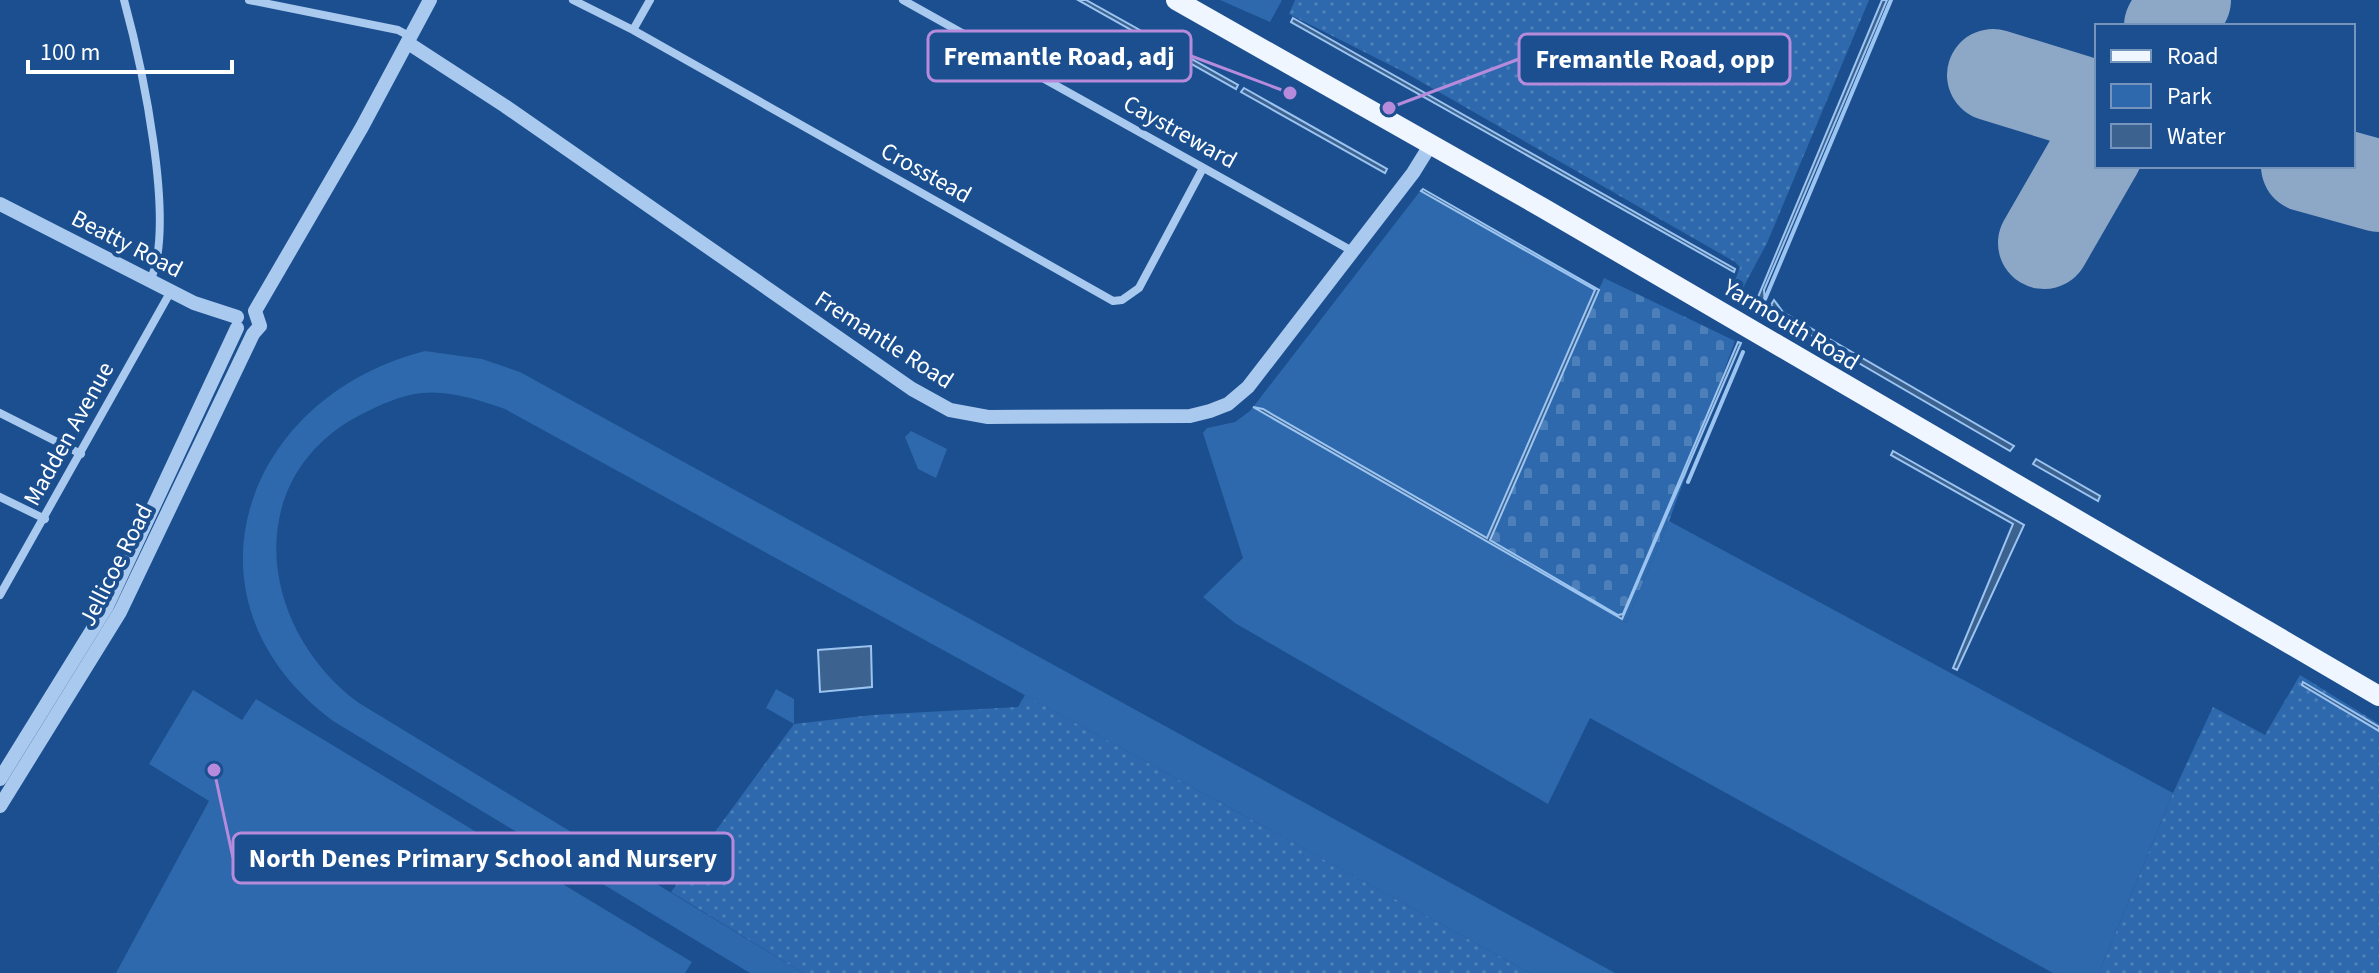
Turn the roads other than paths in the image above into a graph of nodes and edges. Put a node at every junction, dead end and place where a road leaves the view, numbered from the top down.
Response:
1 (124, 0) edge
2 (249, 0) edge
3 (430, 0) edge
4 (573, 0) edge
5 (650, 0) edge
6 (903, 0) edge
7 (1176, 0) edge
8 (633, 30) junction
9 (409, 40) junction
10 (1431, 144) junction
11 (1203, 168) junction
12 (0, 204) edge
13 (1354, 252) junction
14 (150, 281) junction
15 (171, 291) junction
16 (255, 311) junction
17 (237, 322) junction
18 (253, 334) junction
19 (0, 413) edge
20 (81, 454) junction
21 (0, 497) edge
22 (45, 519) junction
23 (0, 595) edge
24 (114, 609) junction
25 (96, 640) junction
26 (2379, 696) edge
27 (0, 779) edge
28 (0, 806) edge

1 - 14 street
2 - 9 street
3 - 9 street, Jellicoe Road
4 - 8 street, Crosstead
5 - 8 street
6 - 11 street, Caystreward
7 - 10 main road, Yarmouth Road
8 - 11 street, Crosstead
9 - 13 street, Fremantle Road
9 - 16 street, Jellicoe Road
10 - 13 street, Fremantle Road
10 - 26 main road, Yarmouth Road
11 - 13 street, Caystreward
12 - 14 street, Beatty Road
14 - 15 street, Beatty Road
15 - 17 street, Beatty Road
15 - 20 street, Madden Avenue
16 - 17 street
16 - 18 street, Jellicoe Road
17 - 18 street
17 - 24 street, Jellicoe Road
18 - 24 street, Jellicoe Road
19 - 20 street
20 - 22 street, Madden Avenue
21 - 22 street
22 - 23 street, Madden Avenue
24 - 25 street, Jellicoe Road
25 - 27 street, Jellicoe Road
25 - 28 street, Jellicoe Road

